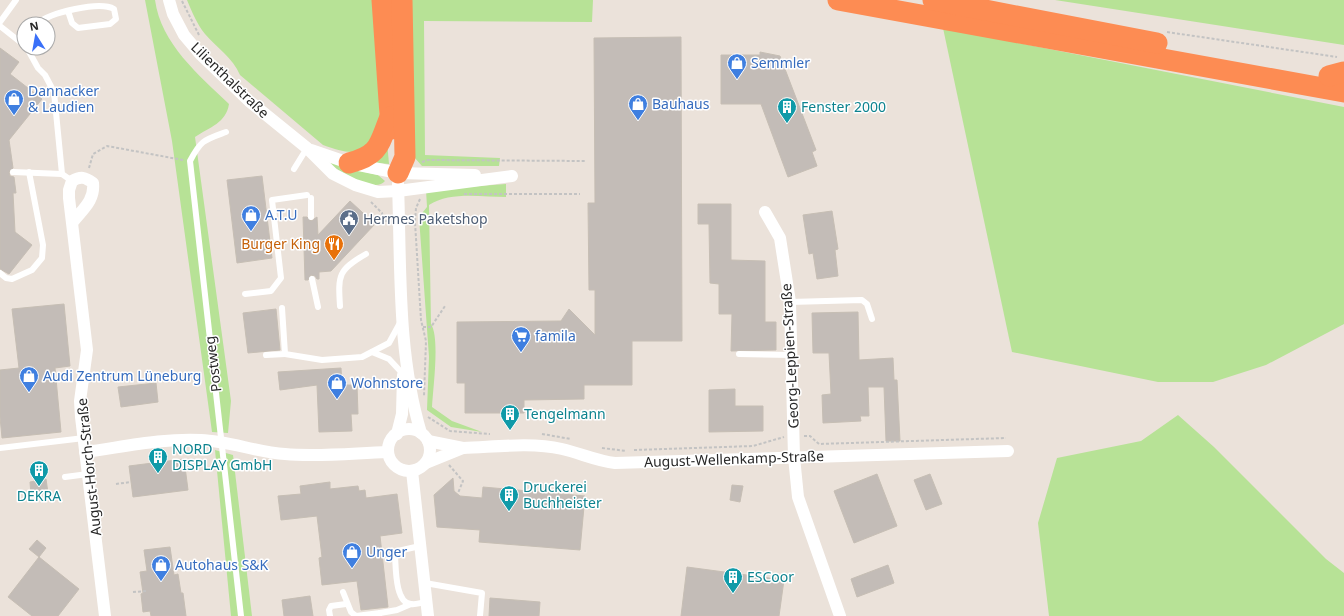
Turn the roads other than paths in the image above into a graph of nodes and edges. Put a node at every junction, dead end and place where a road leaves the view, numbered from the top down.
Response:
1 (16, 0) edge
2 (169, 0) edge
3 (382, 0) edge
4 (402, 0) edge
5 (838, 0) edge
6 (933, 0) edge
7 (68, 11) junction
8 (52, 16) edge
9 (0, 22) edge
10 (0, 26) edge
11 (16, 39) edge
12 (31, 56) edge
13 (1339, 76) edge
14 (1344, 92) edge
15 (390, 117) junction
16 (226, 132) dead end
17 (306, 148) junction
18 (349, 163) junction
19 (294, 169) dead end
20 (13, 172) dead end
21 (29, 172) junction
22 (67, 178) junction
23 (398, 182) junction
24 (765, 212) dead end
25 (311, 217) dead end
26 (72, 223) junction
27 (366, 254) dead end
28 (0, 273) edge
29 (312, 279) dead end
30 (245, 294) dead end
31 (790, 302) junction
32 (340, 306) dead end
33 (318, 307) dead end
34 (282, 308) dead end
35 (402, 319) junction
36 (872, 319) dead end
37 (404, 344) junction
38 (372, 352) junction
39 (285, 354) junction
40 (739, 354) dead end
41 (266, 355) dead end
42 (792, 355) junction
43 (403, 374) junction
44 (397, 434) junction
45 (424, 437) junction
46 (84, 438) junction
47 (222, 442) junction
48 (0, 448) edge
49 (463, 448) junction
50 (1008, 451) dead end
51 (85, 452) junction
52 (388, 452) junction
53 (794, 456) junction
54 (426, 463) junction
55 (412, 471) junction
56 (88, 474) junction
57 (65, 477) dead end
58 (420, 546) junction
59 (424, 583) junction
60 (344, 592) dead end
61 (427, 602) junction
62 (346, 604) junction
63 (411, 604) junction
64 (379, 614) edge
65 (105, 616) edge
66 (241, 616) edge
67 (330, 616) edge
68 (428, 616) edge
69 (480, 616) edge
70 (840, 616) edge

1 - 9 lane
2 - 17 street, Lilienthalstraße
3 - 15 highway
4 - 23 highway
5 - 14 highway
6 - 13 highway
7 - 7 lane
7 - 8 lane
10 - 11 lane
12 - 22 lane
15 - 18 highway
15 - 23 highway
16 - 47 lane, Postweg
17 - 18 street, Lilienthalstraße
17 - 19 lane
17 - 23 street, Lilienthalstraße
18 - 23 street, Lilienthalstraße
20 - 21 lane
21 - 22 lane
21 - 28 lane
22 - 26 street, August-Horch-Straße
22 - 26 street
23 - 23 street
23 - 35 street
24 - 31 street, Georg-Leppien-Straße
25 - 30 lane
26 - 46 street, August-Horch-Straße
27 - 32 lane
29 - 33 lane
31 - 36 lane
31 - 42 street, Georg-Leppien-Straße
34 - 39 lane
35 - 37 street
35 - 38 lane
37 - 43 street
37 - 45 street
38 - 39 lane
38 - 43 lane
39 - 41 lane
40 - 42 lane
42 - 53 street, Georg-Leppien-Straße
43 - 44 street
44 - 45 street
44 - 52 street
45 - 49 street, August-Wellenkamp-Straße
45 - 54 street
46 - 48 lane
46 - 51 street, August-Horch-Straße
47 - 51 street
47 - 52 street
47 - 66 lane, Postweg
49 - 53 street, August-Wellenkamp-Straße
49 - 54 street, August-Wellenkamp-Straße
50 - 53 street, August-Wellenkamp-Straße
51 - 56 street, August-Horch-Straße
52 - 55 street
53 - 70 street, Georg-Leppien-Straße
54 - 55 street
55 - 58 street
56 - 57 lane
56 - 65 street, August-Horch-Straße
58 - 59 street
58 - 63 lane
59 - 61 street
59 - 69 lane
60 - 62 lane
61 - 63 lane
61 - 68 street
62 - 64 lane
62 - 67 lane
63 - 64 lane

